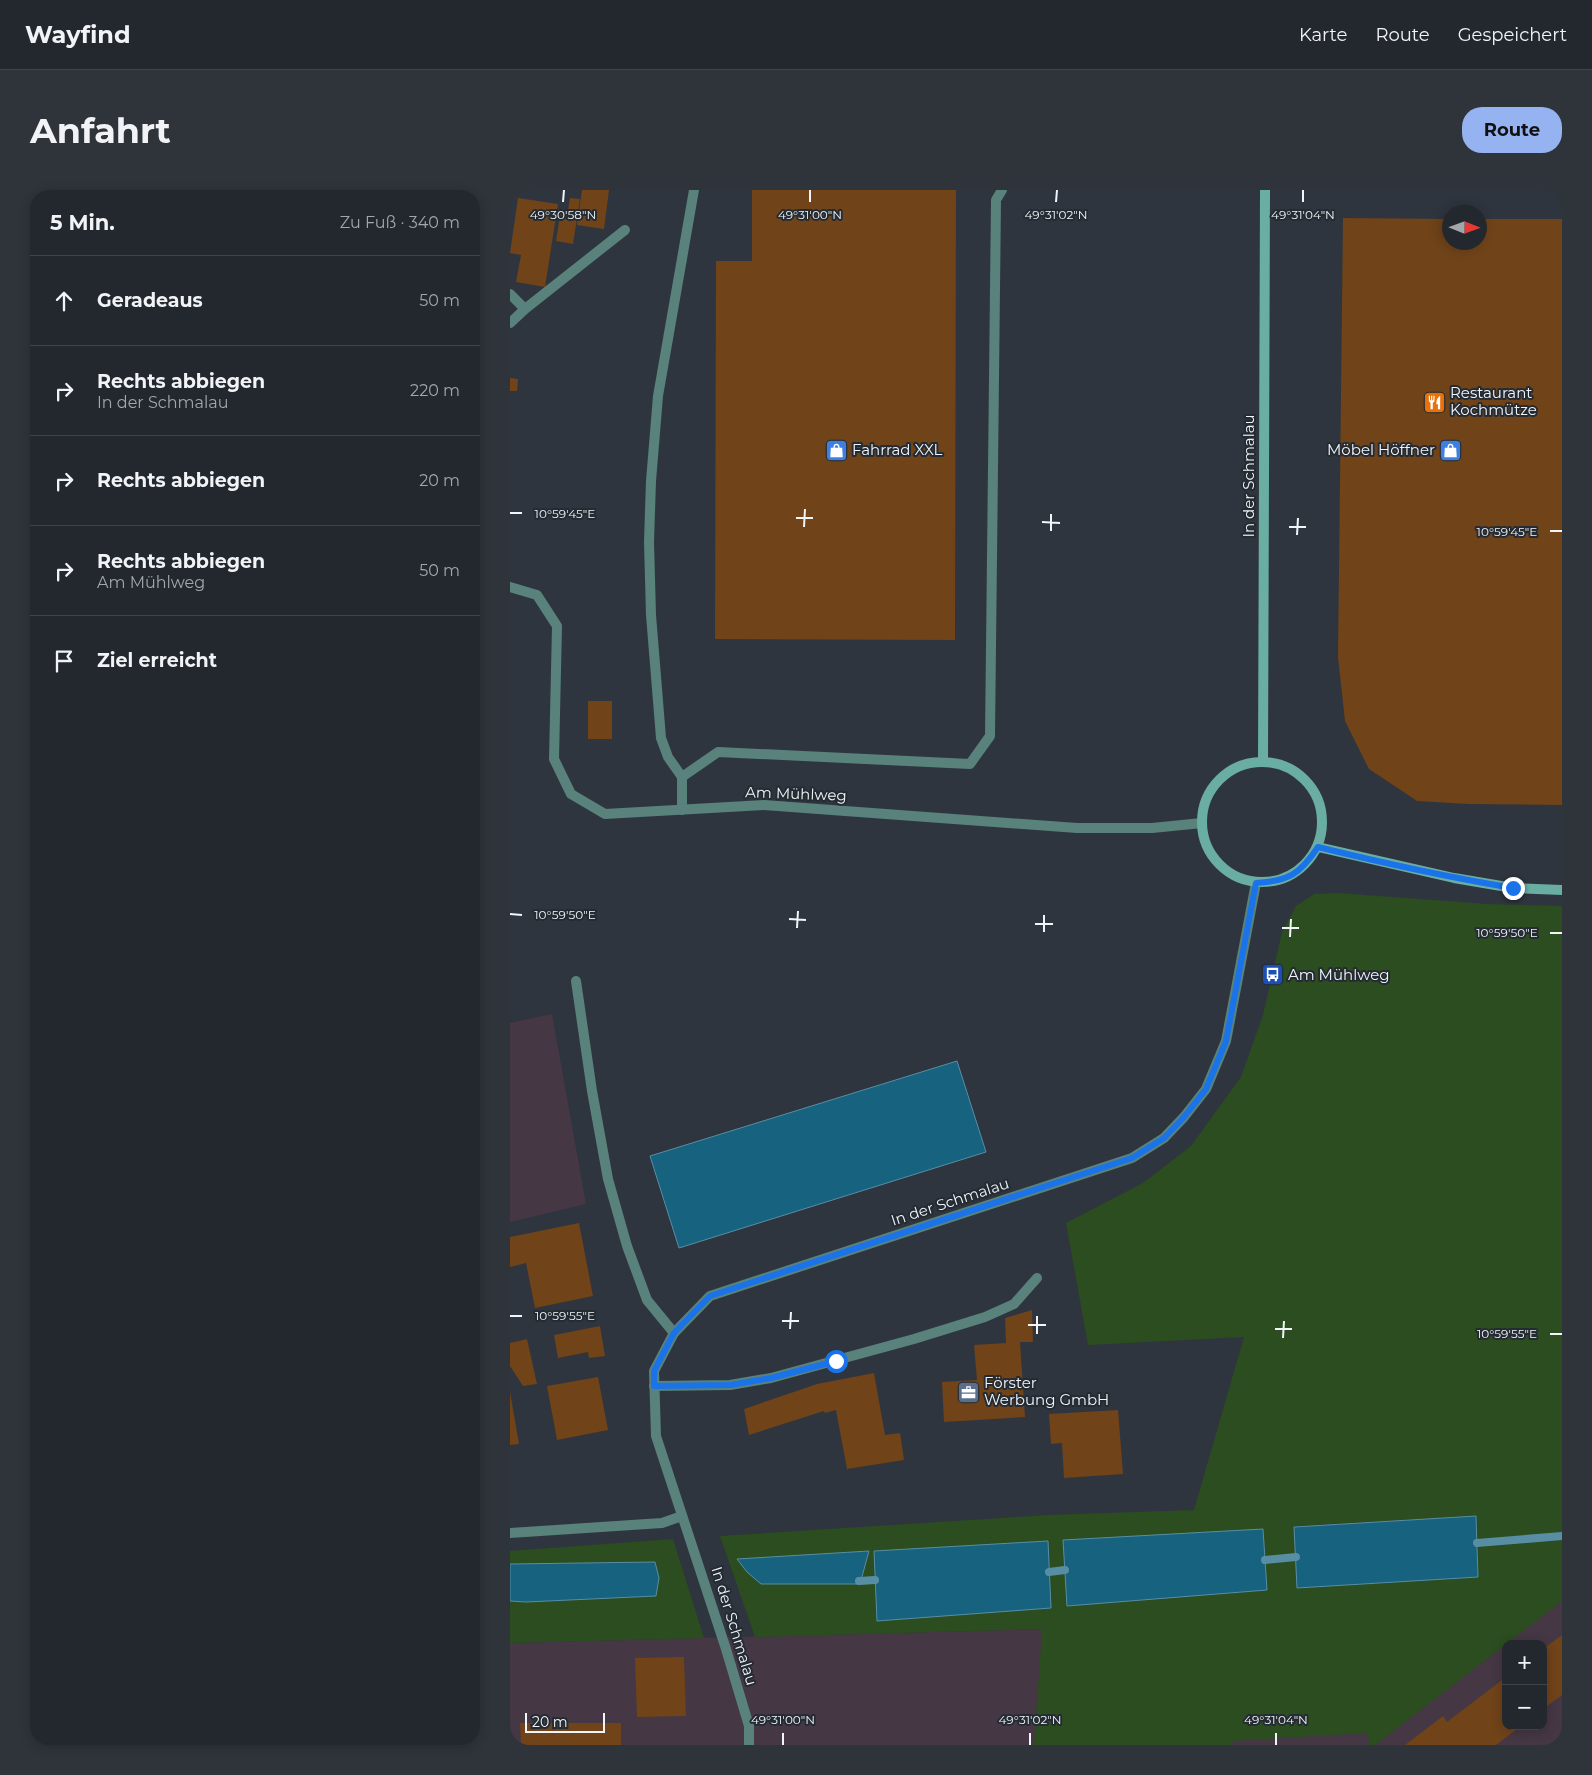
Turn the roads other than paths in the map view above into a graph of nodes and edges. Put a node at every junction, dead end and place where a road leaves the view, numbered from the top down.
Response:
1 (694, 190) edge
2 (1002, 190) edge
3 (1265, 190) edge
4 (625, 230) dead end
5 (510, 294) edge
6 (525, 309) junction
7 (510, 323) edge
8 (510, 587) edge
9 (1263, 762) junction
10 (682, 777) junction
11 (682, 810) junction
12 (1202, 823) junction
13 (1318, 847) junction
14 (1256, 883) junction
15 (1562, 890) edge
16 (576, 981) dead end
17 (1037, 1278) dead end
18 (674, 1333) junction
19 (654, 1386) junction
20 (682, 1516) junction
21 (510, 1533) edge
22 (749, 1745) edge

1 - 10 street
2 - 10 street
3 - 9 main road, In der Schmalau
4 - 6 street
5 - 6 street
6 - 7 street
8 - 11 street, Am Mühlweg
9 - 12 main road
9 - 13 main road
10 - 11 street
11 - 12 street, Am Mühlweg
12 - 14 main road
13 - 14 main road
13 - 15 main road
14 - 18 street, In der Schmalau
16 - 18 street
17 - 19 street
18 - 19 street, In der Schmalau
19 - 20 street, In der Schmalau
20 - 21 street
20 - 22 street, In der Schmalau

